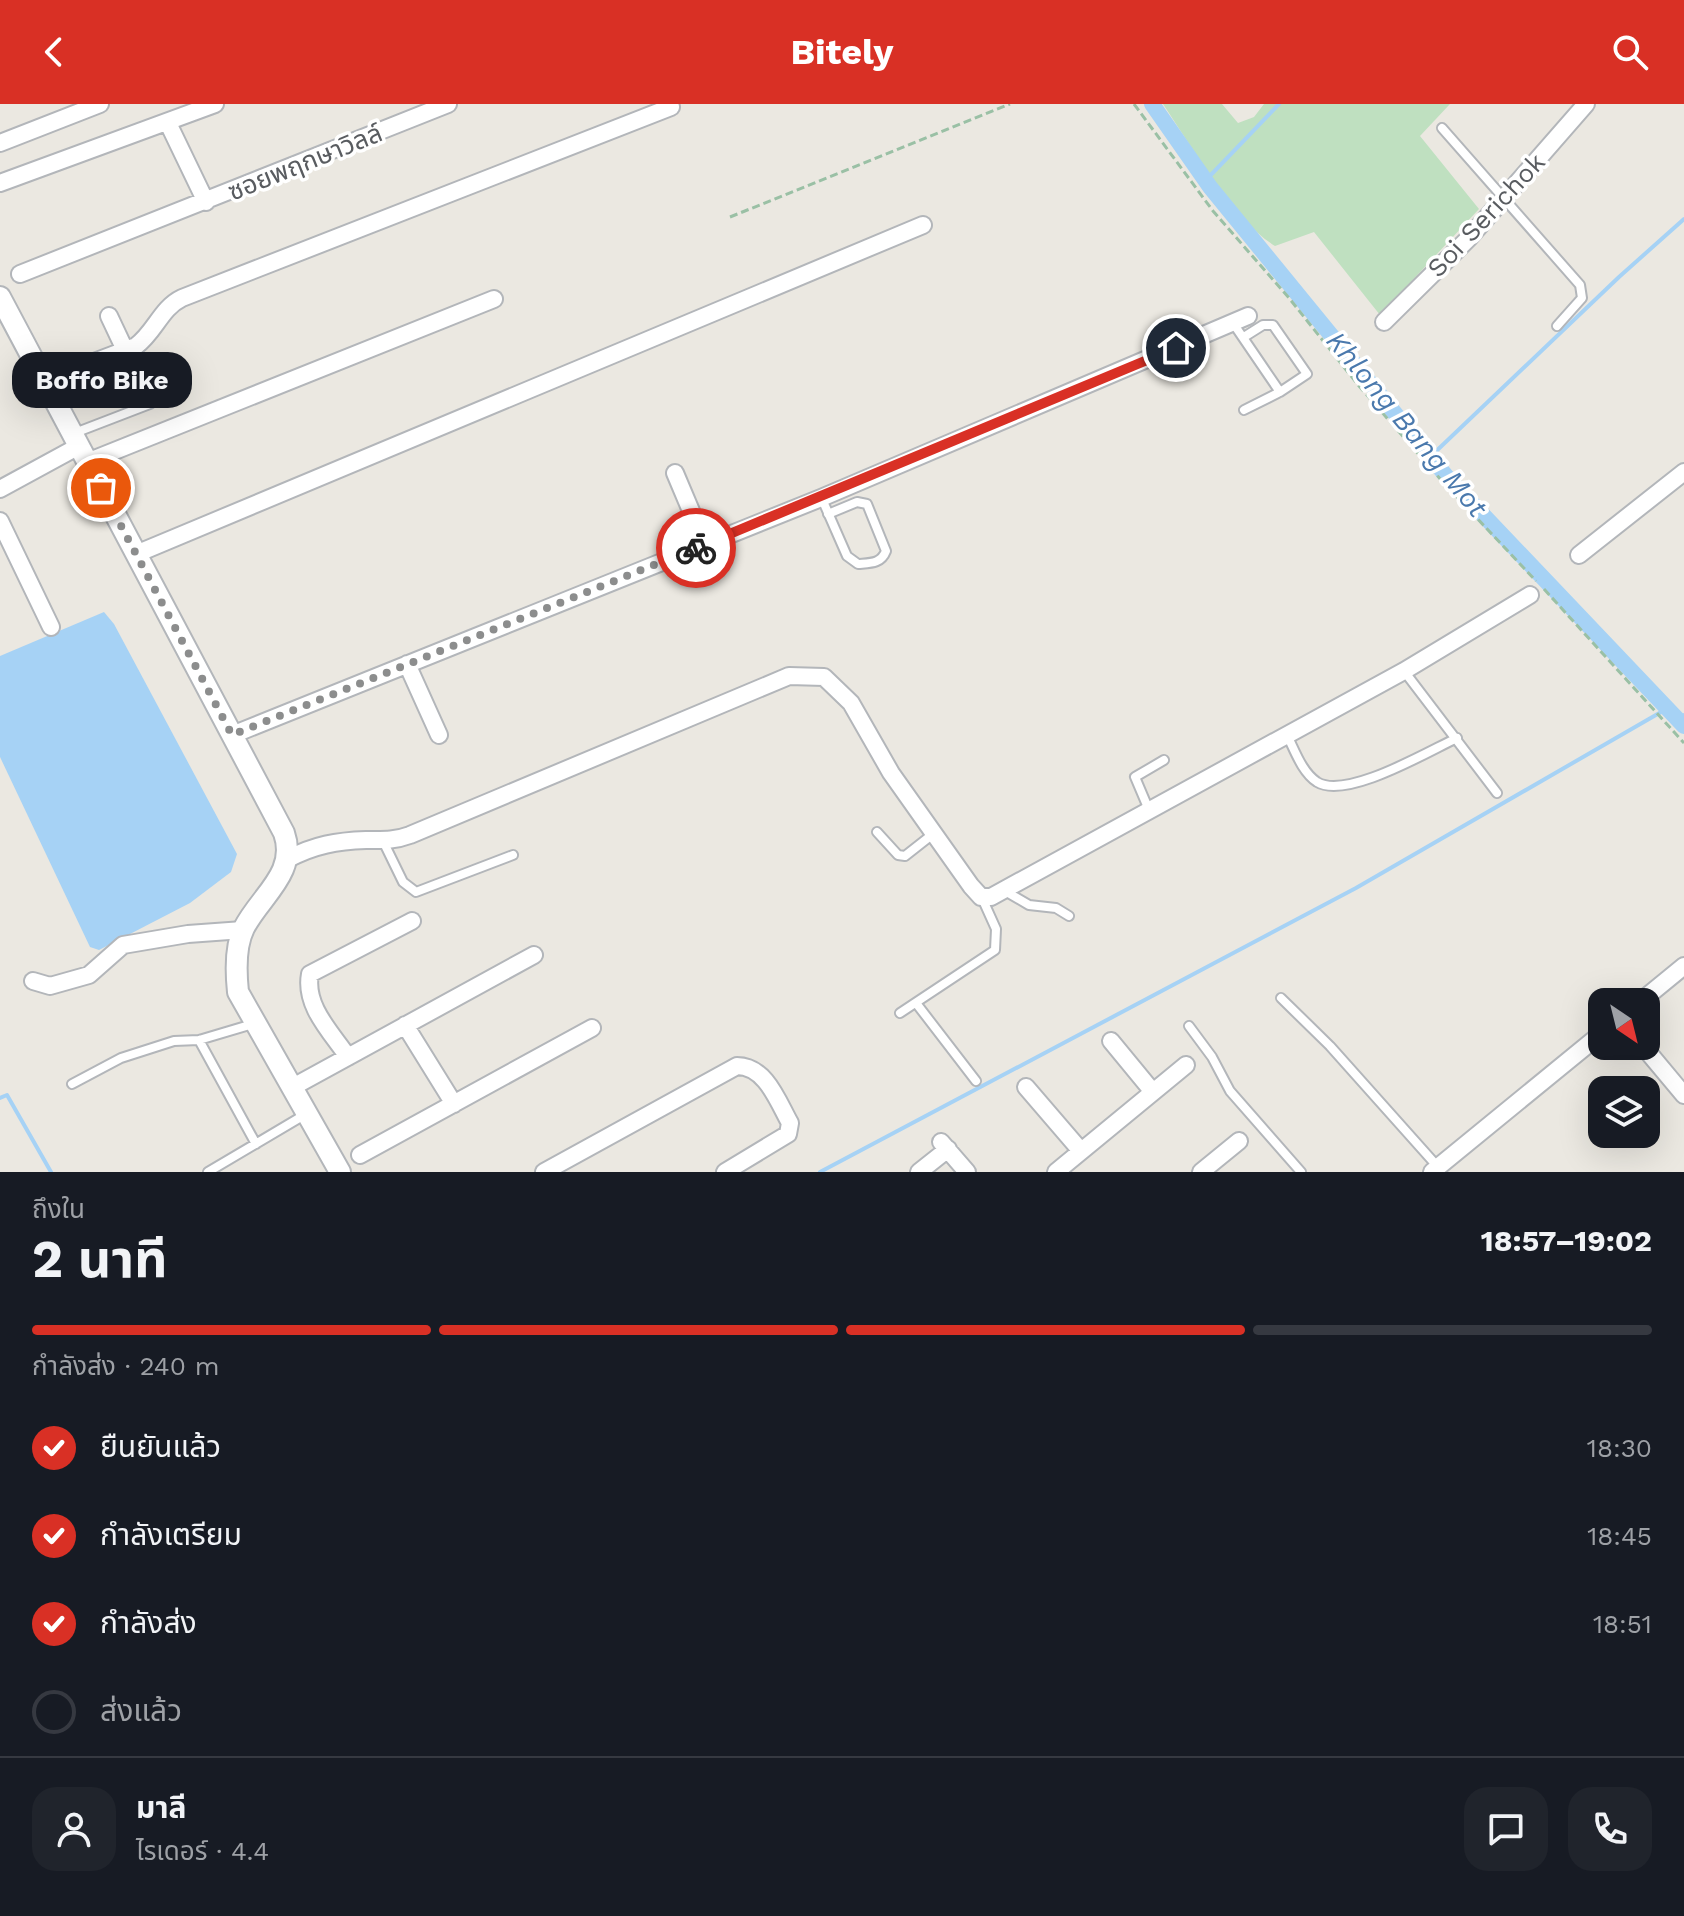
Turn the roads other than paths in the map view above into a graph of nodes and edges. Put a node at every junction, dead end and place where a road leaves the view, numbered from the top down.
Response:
1 (100, 104) edge
2 (215, 104) edge
3 (448, 104) edge
4 (1586, 104) edge
5 (671, 107) dead end
6 (168, 123) junction
7 (1442, 128) dead end
8 (0, 143) edge
9 (0, 183) edge
10 (1505, 199) junction
11 (206, 202) junction
12 (923, 225) dead end
13 (20, 274) dead end
14 (494, 299) dead end
15 (2, 305) edge
16 (109, 316) dead end
17 (1240, 319) joint
18 (1384, 322) dead end
19 (1557, 326) dead end
20 (1244, 337) junction
21 (125, 350) junction
22 (44, 381) junction
23 (1280, 392) junction
24 (150, 404) dead end
25 (1244, 410) dead end
26 (80, 447) junction
27 (1684, 472) edge
28 (675, 473) dead end
29 (0, 489) edge
30 (821, 498) junction
31 (828, 514) junction
32 (0, 521) edge
33 (705, 544) junction
34 (136, 554) junction
35 (1579, 555) dead end
36 (1530, 595) dead end
37 (51, 627) dead end
38 (407, 664) junction
39 (1404, 671) junction
40 (1287, 734) junction
41 (232, 735) junction
42 (439, 735) dead end
43 (1457, 738) junction
44 (1164, 760) dead end
45 (1497, 793) dead end
46 (1149, 810) junction
47 (877, 832) dead end
48 (934, 833) junction
49 (383, 841) junction
50 (513, 855) dead end
51 (288, 859) junction
52 (1005, 891) junction
53 (981, 897) junction
54 (1069, 916) dead end
55 (412, 921) dead end
56 (243, 930) junction
57 (534, 955) dead end
58 (1684, 966) edge
59 (33, 981) dead end
60 (1657, 988) edge
61 (1281, 998) dead end
62 (916, 1003) junction
63 (900, 1013) dead end
64 (256, 1023) junction
65 (405, 1025) junction
66 (1189, 1026) dead end
67 (592, 1028) dead end
68 (199, 1040) junction
69 (1111, 1041) dead end
70 (1588, 1044) edge
71 (348, 1057) junction
72 (1655, 1060) edge
73 (1186, 1065) dead end
74 (976, 1081) dead end
75 (72, 1084) dead end
76 (1026, 1087) dead end
77 (291, 1088) junction
78 (1153, 1092) junction
79 (1684, 1095) edge
80 (454, 1104) junction
81 (306, 1114) junction
82 (1239, 1141) dead end
83 (256, 1144) junction
84 (1081, 1151) junction
85 (360, 1155) dead end
86 (1435, 1170) edge
87 (208, 1172) edge
88 (340, 1172) edge
89 (544, 1172) edge
90 (725, 1172) edge
91 (919, 1172) edge
92 (967, 1172) edge
93 (1056, 1172) edge
94 (1201, 1172) edge
95 (1301, 1172) edge

1 - 8 street
2 - 6 street
3 - 11 street, ซอยพฤกษาวิลล์
4 - 10 street, Soi Serichok
5 - 21 street
6 - 9 street
6 - 11 street, ซอยพฤกษาวิลล์
7 - 10 lane
10 - 18 street, Soi Serichok
10 - 19 lane
11 - 13 street, ซอยพฤกษาวิลล์
12 - 34 street
14 - 26 street
15 - 22 street
16 - 21 street
17 - 20 lane
17 - 30 street
20 - 23 lane
20 - 23 lane
21 - 22 street
22 - 26 street
23 - 25 lane
24 - 26 lane
26 - 29 street
26 - 34 street
27 - 35 street
28 - 33 street
30 - 31 lane
30 - 33 street
31 - 31 lane
32 - 37 street
33 - 38 street
34 - 41 street
36 - 39 street
38 - 41 street
38 - 42 street
39 - 40 street
39 - 43 lane
40 - 43 lane
40 - 46 street
41 - 51 street
43 - 45 lane
44 - 46 lane
46 - 52 street
47 - 48 lane
48 - 49 street
48 - 53 street
49 - 50 lane
49 - 51 street
51 - 56 street
52 - 53 street
52 - 54 lane
53 - 62 lane
55 - 71 street
56 - 59 street
56 - 64 street
57 - 65 street
58 - 60 street
61 - 86 lane
62 - 63 lane
62 - 74 lane
64 - 68 lane
64 - 77 street
65 - 71 street
65 - 80 street
66 - 95 lane
67 - 80 street
68 - 75 lane
68 - 83 lane
69 - 78 street
70 - 86 street
71 - 77 street
72 - 79 street
73 - 78 street
76 - 84 street
77 - 81 street
78 - 84 street
80 - 85 street
81 - 83 lane
81 - 88 street
82 - 94 street
83 - 87 lane
84 - 93 street
89 - 90 street
91 - 92 street

